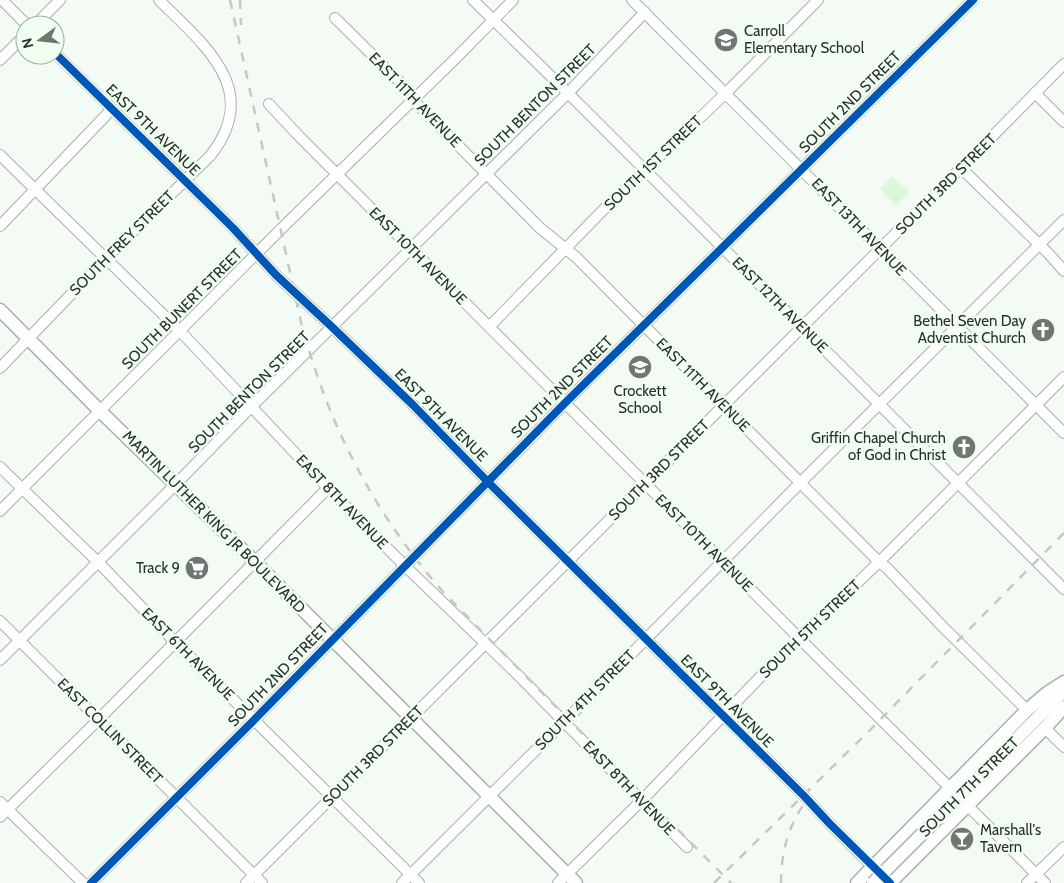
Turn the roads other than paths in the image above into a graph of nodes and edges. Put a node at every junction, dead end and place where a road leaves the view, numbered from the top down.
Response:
1 (2, 0) edge
2 (60, 0) edge
3 (159, 0) edge
4 (473, 0) edge
5 (513, 0) edge
6 (632, 0) edge
7 (818, 0) edge
8 (972, 0) edge
9 (645, 12) junction
10 (17, 15) edge
11 (45, 15) edge
12 (335, 18) dead end
13 (493, 19) junction
14 (15, 45) edge
15 (0, 60) edge
16 (65, 63) edge
17 (1064, 64) edge
18 (568, 93) junction
19 (726, 93) junction
20 (1035, 93) junction
21 (414, 99) junction
22 (269, 104) dead end
23 (112, 109) junction
24 (1064, 122) edge
25 (0, 155) edge
26 (961, 168) junction
27 (802, 169) junction
28 (645, 170) junction
29 (336, 174) junction
30 (486, 174) junction
31 (185, 180) junction
32 (34, 190) junction
33 (1064, 220) edge
34 (0, 226) edge
35 (1040, 245) junction
36 (722, 247) junction
37 (411, 248) junction
38 (565, 249) junction
39 (880, 250) junction
40 (257, 253) junction
41 (106, 258) junction
42 (1064, 271) edge
43 (0, 310) edge
44 (643, 324) junction
45 (332, 327) junction
46 (489, 327) junction
47 (802, 327) junction
48 (957, 327) junction
49 (180, 331) junction
50 (29, 339) junction
51 (0, 368) edge
52 (1064, 377) edge
53 (565, 403) junction
54 (724, 405) junction
55 (879, 405) junction
56 (1036, 405) junction
57 (251, 407) junction
58 (100, 411) junction
59 (1064, 434) edge
60 (0, 467) edge
61 (488, 482) junction
62 (800, 483) junction
63 (958, 483) junction
64 (176, 484) junction
65 (645, 484) junction
66 (328, 488) junction
67 (23, 489) junction
68 (0, 511) edge
69 (568, 561) junction
70 (722, 561) junction
71 (98, 562) junction
72 (255, 562) junction
73 (879, 562) junction
74 (405, 566) junction
75 (1064, 589) edge
76 (0, 621) edge
77 (645, 638) junction
78 (799, 638) junction
79 (332, 640) junction
80 (20, 641) junction
81 (175, 642) junction
82 (486, 644) junction
83 (0, 660) edge
84 (1064, 682) edge
85 (1064, 691) edge
86 (1064, 707) edge
87 (1027, 710) junction
88 (723, 716) junction
89 (410, 719) junction
90 (98, 720) junction
91 (254, 720) junction
92 (564, 722) junction
93 (1045, 728) junction
94 (1064, 747) edge
95 (950, 788) junction
96 (332, 796) junction
97 (488, 796) junction
98 (177, 798) junction
99 (641, 800) junction
100 (967, 806) junction
101 (2, 809) edge
102 (686, 846) dead end
103 (1064, 847) edge
104 (873, 866) junction
105 (1036, 874) junction
106 (254, 875) junction
107 (410, 875) junction
108 (567, 880) edge
109 (83, 883) edge
110 (91, 883) edge
111 (246, 883) edge
112 (262, 883) edge
113 (402, 883) edge
114 (419, 883) edge
115 (857, 883) edge
116 (873, 883) edge
117 (890, 883) edge
118 (1028, 883) edge
119 (1045, 883) edge

1 - 10 street
2 - 11 street
3 - 31 street, SOUTH FREY STREET
4 - 13 street, EAST 12TH AVENUE
5 - 13 street, SOUTH BUNERT STREET
6 - 9 street, EAST 13TH AVENUE
7 - 19 street, SOUTH 1ST STREET
8 - 27 street, SOUTH 2ND STREET
9 - 18 street, SOUTH BENTON STREET
9 - 19 street, EAST 13TH AVENUE
12 - 21 street, EAST 11TH AVENUE
13 - 18 street, EAST 12TH AVENUE
13 - 21 street, SOUTH BUNERT STREET
14 - 15 street
16 - 23 street, EAST 9TH AVENUE
17 - 20 street, SOUTH 3RD STREET
18 - 28 street, EAST 12TH AVENUE
18 - 30 street, SOUTH BENTON STREET
19 - 27 street, EAST 13TH AVENUE
19 - 28 street, SOUTH 1ST STREET
20 - 24 street
20 - 26 street, SOUTH 3RD STREET
21 - 29 street, SOUTH BUNERT STREET
21 - 30 street, EAST 11TH AVENUE
22 - 29 street, EAST 10TH AVENUE
23 - 31 street, EAST 9TH AVENUE
23 - 32 street
25 - 32 street, EAST 8TH AVENUE
26 - 35 street
26 - 39 street, SOUTH 3RD STREET
27 - 36 street, SOUTH 2ND STREET
27 - 39 street, EAST 13TH AVENUE
28 - 36 street, EAST 12TH AVENUE
28 - 38 street, SOUTH 1ST STREET
29 - 37 street, EAST 10TH AVENUE
29 - 40 street, SOUTH BUNERT STREET
30 - 37 street, SOUTH BENTON STREET
30 - 38 street, EAST 11TH AVENUE
31 - 40 street, EAST 9TH AVENUE
31 - 41 street, SOUTH FREY STREET
32 - 34 street
32 - 41 street, EAST 8TH AVENUE
33 - 35 street, SOUTH 4TH STREET
35 - 42 street
35 - 48 street, SOUTH 4TH STREET
36 - 44 street, SOUTH 2ND STREET
36 - 47 street, EAST 12TH AVENUE
37 - 45 street, SOUTH BENTON STREET
37 - 46 street, EAST 10TH AVENUE
38 - 44 street, EAST 11TH AVENUE
38 - 46 street, SOUTH 1ST STREET
39 - 47 street, SOUTH 3RD STREET
39 - 48 street, EAST 13TH AVENUE
40 - 45 street, EAST 9TH AVENUE
40 - 49 street, SOUTH BUNERT STREET
41 - 49 street, EAST 8TH AVENUE
41 - 50 street, SOUTH FREY STREET
43 - 50 main road, MARTIN LUTHER KING JR BOULEVARD
44 - 53 street, SOUTH 2ND STREET
44 - 54 street, EAST 11TH AVENUE
45 - 57 street, SOUTH BENTON STREET
45 - 61 street, EAST 9TH AVENUE
46 - 53 street, EAST 10TH AVENUE
47 - 54 street, SOUTH 3RD STREET
47 - 55 street, EAST 12TH AVENUE
48 - 55 street, SOUTH 4TH STREET
48 - 56 street, EAST 13TH AVENUE
49 - 57 street, EAST 8TH AVENUE
49 - 58 street, SOUTH BUNERT STREET
50 - 51 street, SOUTH FREY STREET
50 - 58 main road, MARTIN LUTHER KING JR BOULEVARD
52 - 56 street, SOUTH 5TH STREET
53 - 61 street, SOUTH 2ND STREET
53 - 65 street, EAST 10TH AVENUE
54 - 62 street, EAST 11TH AVENUE
54 - 65 street, SOUTH 3RD STREET
55 - 62 street, SOUTH 4TH STREET
55 - 63 street, EAST 12TH AVENUE
56 - 59 street, EAST 13TH AVENUE
56 - 63 street, SOUTH 5TH STREET
57 - 64 street, SOUTH BENTON STREET
57 - 66 street, EAST 8TH AVENUE
58 - 64 main road, MARTIN LUTHER KING JR BOULEVARD
58 - 67 street, SOUTH BUNERT STREET
60 - 67 street, EAST 6TH AVENUE
61 - 69 street, EAST 9TH AVENUE
61 - 74 street, SOUTH 2ND STREET
62 - 70 street, SOUTH 4TH STREET
62 - 73 street, EAST 11TH AVENUE
63 - 73 street, SOUTH 5TH STREET
63 - 75 street, EAST 12TH AVENUE
64 - 71 street, SOUTH BENTON STREET
64 - 72 main road, MARTIN LUTHER KING JR BOULEVARD
65 - 69 street, SOUTH 3RD STREET
65 - 70 street, EAST 10TH AVENUE
66 - 72 street
66 - 74 street, EAST 8TH AVENUE
67 - 68 street, SOUTH BUNERT STREET
67 - 71 street, EAST 6TH AVENUE
69 - 77 street, EAST 9TH AVENUE
69 - 82 street, SOUTH 3RD STREET
70 - 77 street, SOUTH 4TH STREET
70 - 78 street, EAST 10TH AVENUE
71 - 80 street, SOUTH BENTON STREET
71 - 81 street, EAST 6TH AVENUE
72 - 79 main road, MARTIN LUTHER KING JR BOULEVARD
72 - 81 street
73 - 78 street, SOUTH 5TH STREET
73 - 87 street, EAST 11TH AVENUE
74 - 79 street, SOUTH 2ND STREET
74 - 82 street, EAST 8TH AVENUE
76 - 80 street, EAST COLLIN STREET
77 - 88 street, EAST 9TH AVENUE
77 - 92 street, SOUTH 4TH STREET
78 - 88 street, SOUTH 5TH STREET
78 - 95 street, EAST 10TH AVENUE
79 - 89 main road, MARTIN LUTHER KING JR BOULEVARD
79 - 91 street, SOUTH 2ND STREET
80 - 83 street, SOUTH BENTON STREET
80 - 90 street, EAST COLLIN STREET
81 - 90 street
81 - 91 street, EAST 6TH AVENUE
82 - 89 street, SOUTH 3RD STREET
82 - 92 street, EAST 8TH AVENUE
84 - 87 main road
85 - 116 main road, SOUTH 7TH STREET, bridge
86 - 93 main road
87 - 95 main road
88 - 99 street, SOUTH 5TH STREET
88 - 104 street, EAST 9TH AVENUE
89 - 96 street, SOUTH 3RD STREET
89 - 97 main road, MARTIN LUTHER KING JR BOULEVARD
90 - 98 street, EAST COLLIN STREET
90 - 101 street
91 - 96 street, EAST 6TH AVENUE
91 - 98 street, SOUTH 2ND STREET
92 - 97 street, SOUTH 4TH STREET
92 - 99 street, EAST 8TH AVENUE
93 - 94 street
93 - 100 main road
95 - 104 main road
96 - 106 street, SOUTH 3RD STREET
96 - 107 street, EAST 6TH AVENUE
97 - 107 street, SOUTH 4TH STREET
97 - 108 main road, MARTIN LUTHER KING JR BOULEVARD
98 - 106 street, EAST COLLIN STREET
98 - 110 street, SOUTH 2ND STREET
99 - 102 street, EAST 8TH AVENUE
99 - 108 street, SOUTH 5TH STREET
100 - 105 street
100 - 117 main road
101 - 109 street
103 - 105 street
104 - 115 main road
104 - 117 street, EAST 9TH AVENUE
105 - 118 street
105 - 119 street
106 - 111 street, SOUTH 3RD STREET
106 - 112 street, EAST COLLIN STREET
107 - 113 street, SOUTH 4TH STREET
107 - 114 street, EAST 6TH AVENUE

